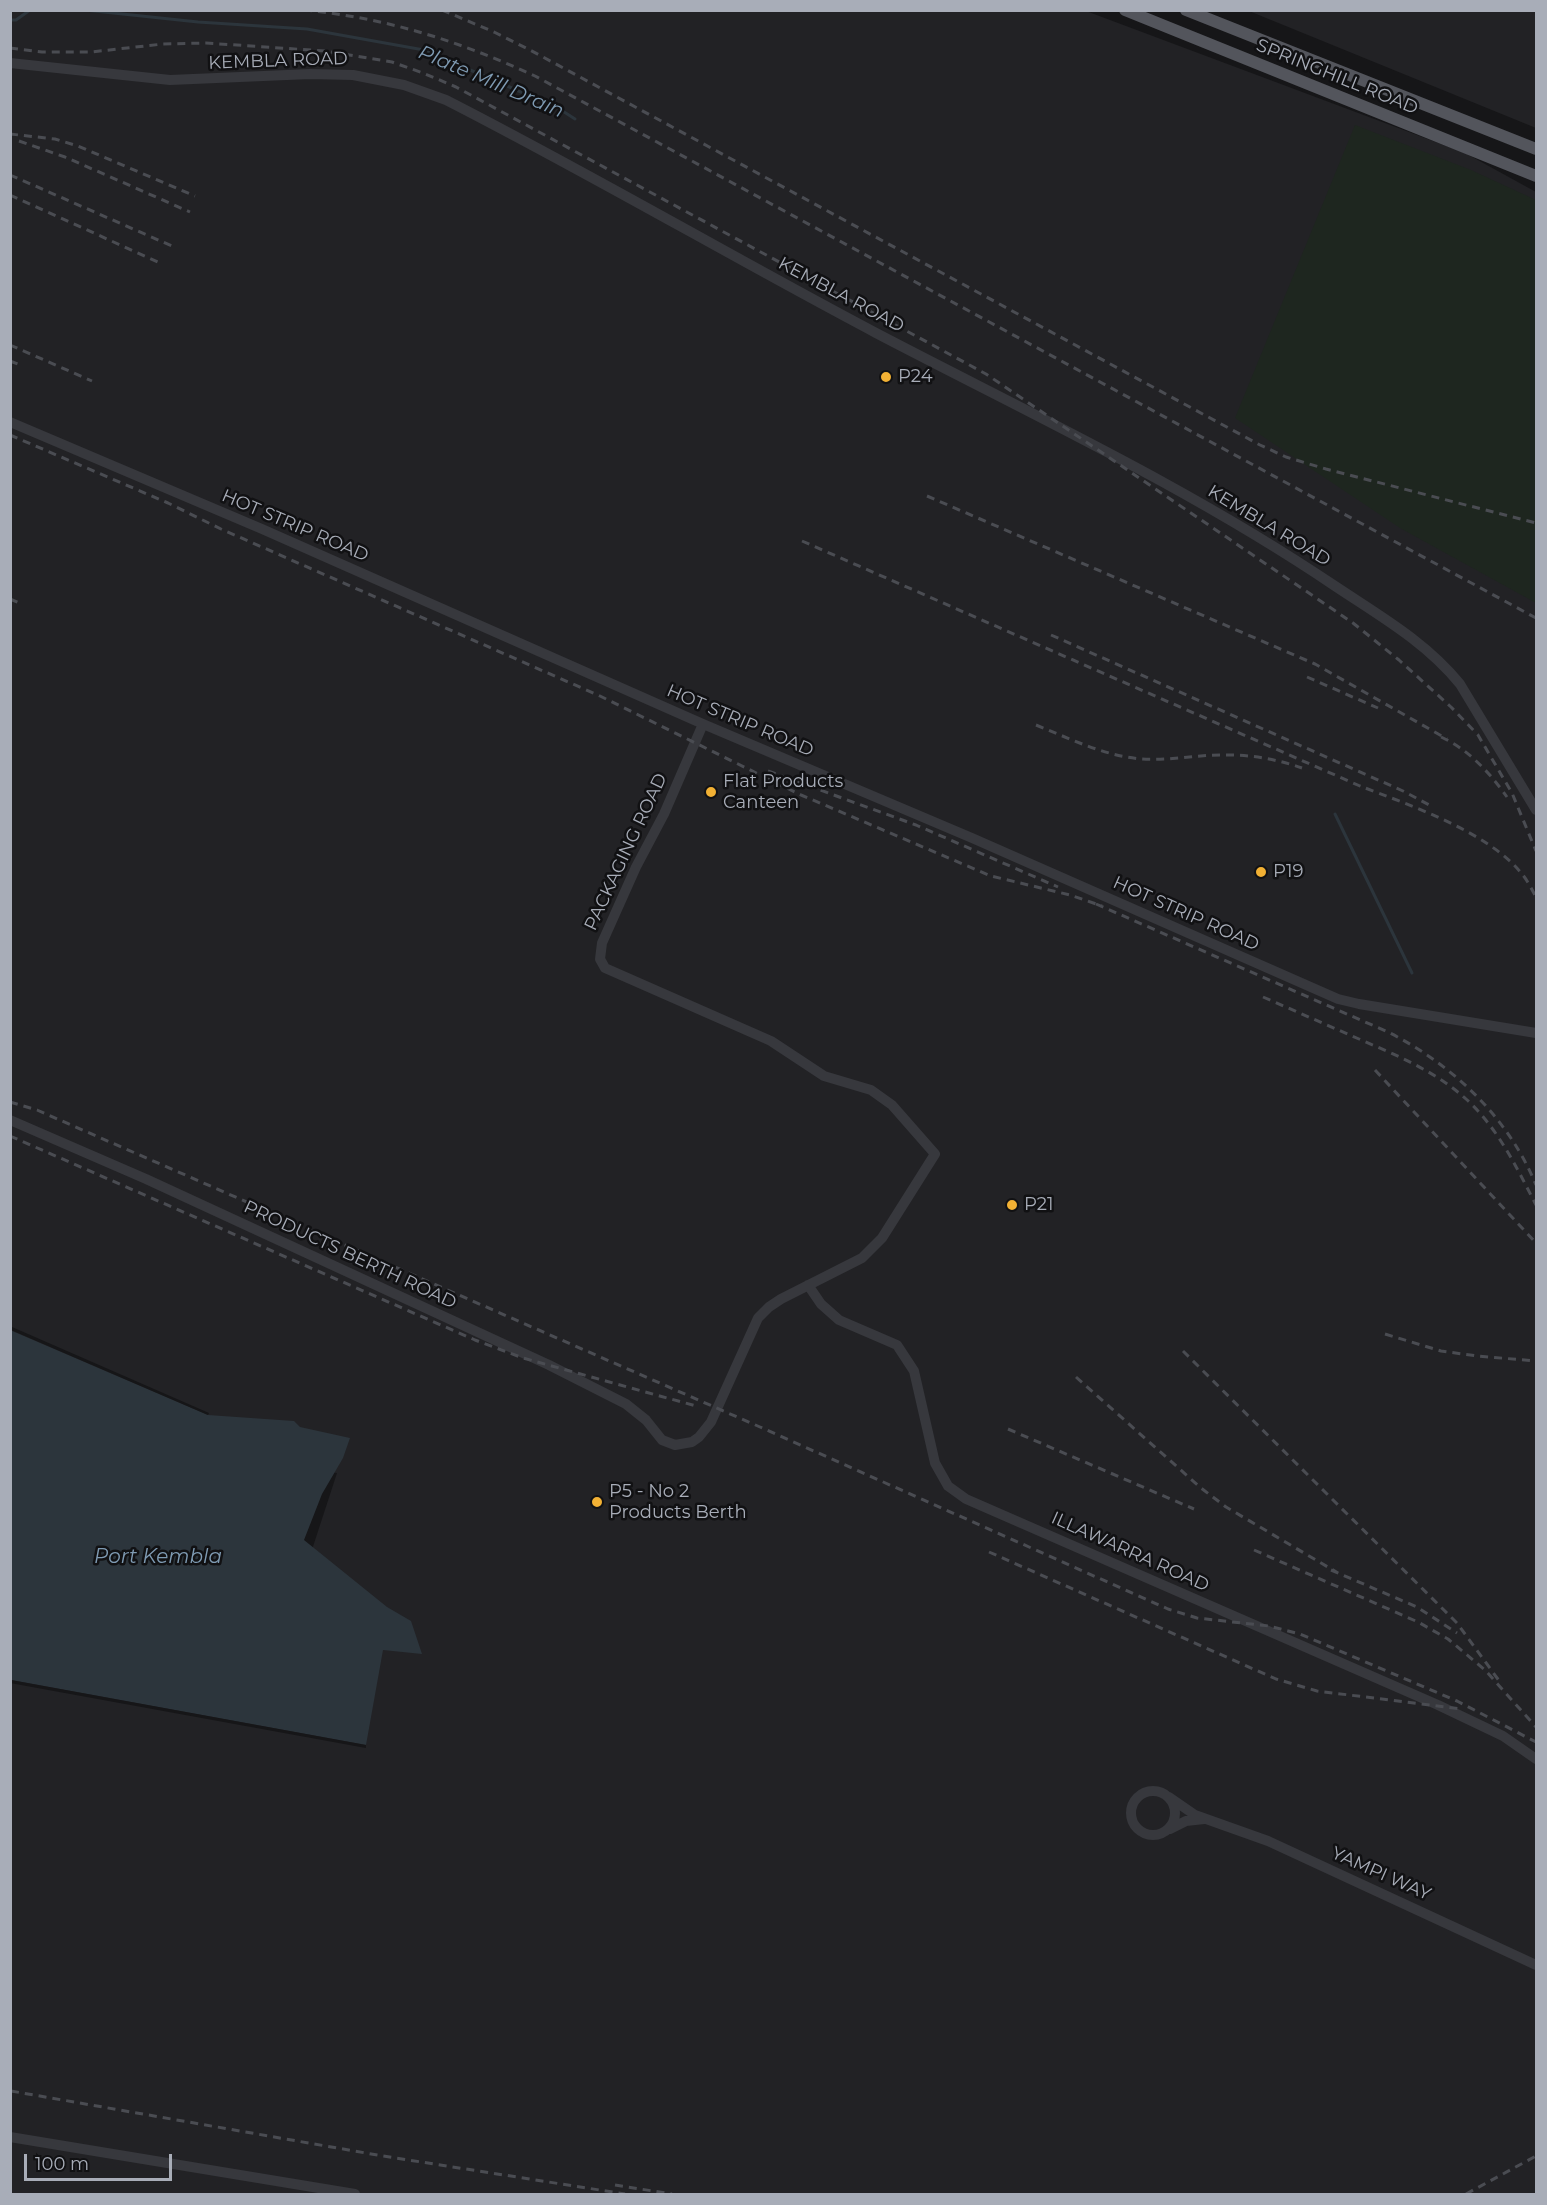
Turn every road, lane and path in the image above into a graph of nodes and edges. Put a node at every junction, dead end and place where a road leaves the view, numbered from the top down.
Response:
1 (1125, 10) edge
2 (1186, 10) edge
3 (10, 63) edge
4 (1536, 149) edge
5 (1536, 176) edge
6 (10, 422) edge
7 (703, 724) junction
8 (1536, 810) edge
9 (1536, 1034) edge
10 (10, 1120) edge
11 (808, 1285) junction
12 (1536, 1759) edge
13 (1169, 1797) junction
14 (1210, 1820) junction
15 (1164, 1832) junction
16 (1536, 1965) edge
17 (10, 2137) edge
18 (355, 2194) edge

1 - 5 main road, SPRINGHILL ROAD
2 - 4 main road, SPRINGHILL ROAD
3 - 8 street, KEMBLA ROAD
6 - 7 street, HOT STRIP ROAD
7 - 9 street, HOT STRIP ROAD
7 - 11 street, PACKAGING ROAD
10 - 11 street, PRODUCTS BERTH ROAD
11 - 12 street, ILLAWARRA ROAD
13 - 14 street, YAMPI WAY
13 - 15 street
13 - 15 street, YAMPI WAY
14 - 15 street, YAMPI WAY
14 - 16 street, YAMPI WAY
17 - 18 street

